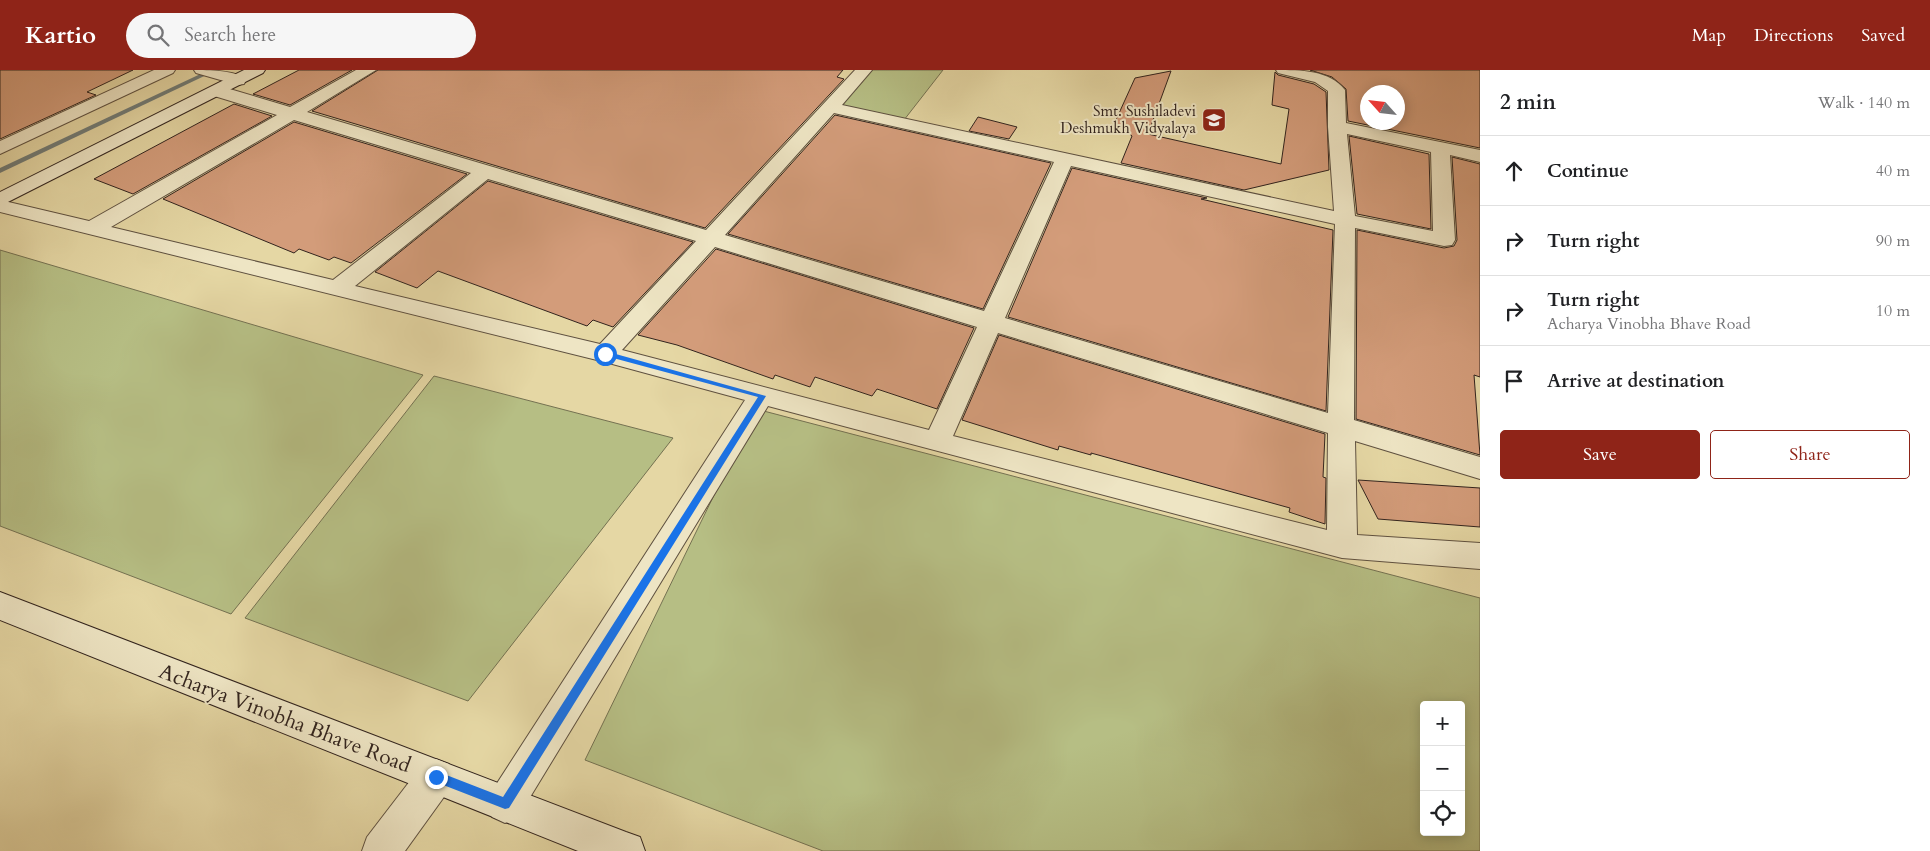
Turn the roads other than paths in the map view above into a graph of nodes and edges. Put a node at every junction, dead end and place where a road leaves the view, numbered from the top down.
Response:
1 (166, 70) edge
2 (203, 70) edge
3 (257, 70) edge
4 (368, 70) edge
5 (864, 70) edge
6 (1284, 70) edge
7 (229, 83) junction
8 (829, 107) junction
9 (292, 113) junction
10 (1337, 127) junction
11 (0, 148) edge
12 (1440, 148) junction
13 (1480, 156) edge
14 (1066, 159) junction
15 (486, 171) junction
16 (0, 200) edge
17 (0, 206) edge
18 (1345, 220) junction
19 (93, 228) junction
20 (712, 239) junction
21 (338, 288) junction
22 (993, 322) junction
23 (605, 354) junction
24 (762, 396) junction
25 (1341, 426) junction
26 (937, 442) junction
27 (1480, 468) edge
28 (1342, 546) junction
29 (1480, 556) edge
30 (0, 606) edge
31 (436, 777) junction
32 (505, 804) junction
33 (381, 851) edge
34 (626, 851) edge

1 - 11 street
2 - 7 street
3 - 7 street
4 - 9 street
5 - 8 street
6 - 10 street
7 - 9 street
7 - 16 street
8 - 14 street
8 - 20 street
9 - 15 street
9 - 19 street
10 - 12 street
10 - 18 street
12 - 13 street
12 - 18 street
14 - 18 street
14 - 22 street
15 - 20 street
15 - 21 street
17 - 19 street
18 - 25 street
19 - 21 street
20 - 22 street
20 - 23 street
21 - 23 street
22 - 25 street
22 - 26 street
23 - 24 street
24 - 26 street
24 - 32 street
25 - 27 street
25 - 28 street
26 - 28 street
28 - 29 street
30 - 31 street, Acharya Vinobha Bhave Road
31 - 32 street, Acharya Vinobha Bhave Road
31 - 33 street
32 - 34 street, Acharya Vinobha Bhave Road

